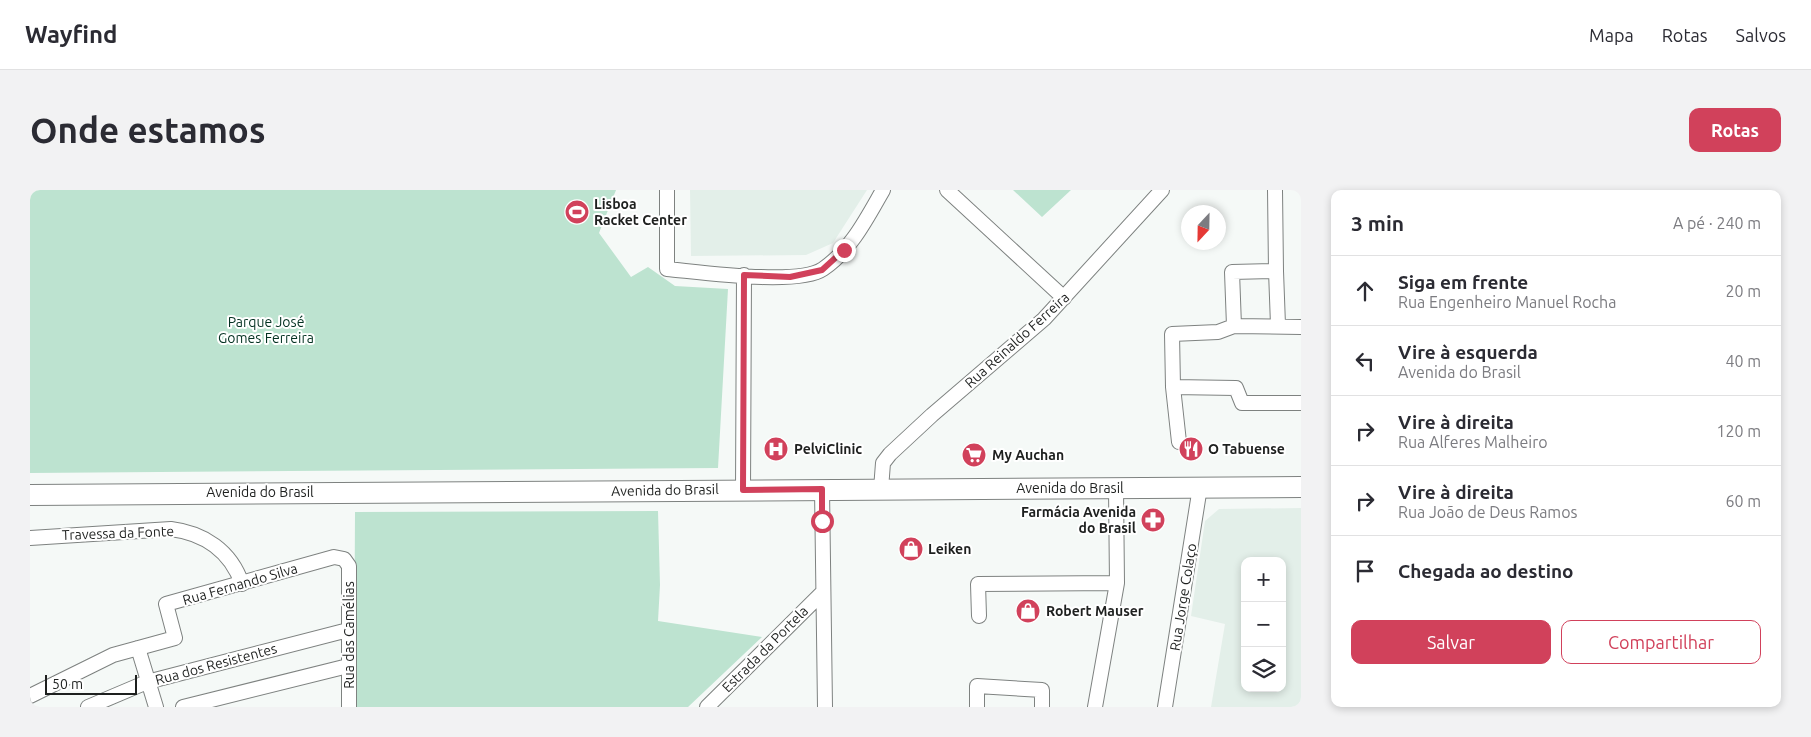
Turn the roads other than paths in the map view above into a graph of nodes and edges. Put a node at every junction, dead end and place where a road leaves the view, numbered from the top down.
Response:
1 (668, 190) edge
2 (883, 190) edge
3 (947, 190) edge
4 (1162, 190) edge
5 (1275, 190) edge
6 (1276, 271) junction
7 (744, 275) junction
8 (1064, 298) junction
9 (1278, 325) junction
10 (1234, 326) junction
11 (1301, 327) edge
12 (1173, 387) junction
13 (1301, 403) edge
14 (1179, 442) dead end
15 (1200, 487) junction
16 (1301, 487) edge
17 (1116, 488) junction
18 (822, 489) junction
19 (881, 489) junction
20 (743, 490) junction
21 (30, 495) edge
22 (30, 538) edge
23 (348, 562) joint
24 (1116, 583) junction
25 (242, 584) junction
26 (823, 592) junction
27 (979, 616) dead end
28 (348, 630) junction
29 (138, 648) junction
30 (348, 666) junction
31 (147, 682) junction
32 (30, 696) edge
33 (88, 707) edge
34 (156, 707) edge
35 (183, 707) edge
36 (349, 707) edge
37 (707, 707) edge
38 (825, 707) edge
39 (977, 707) edge
40 (1042, 707) edge
41 (1095, 707) edge
42 (1165, 707) edge

1 - 7 street
2 - 7 street
3 - 8 street
4 - 8 street, Rua Reinaldo Ferreira
5 - 6 street
6 - 9 street
6 - 10 street
7 - 20 street
8 - 19 street, Rua Reinaldo Ferreira
9 - 10 street
9 - 11 street
10 - 12 street
12 - 13 street
12 - 14 street
15 - 16 main road, Avenida do Brasil
15 - 17 main road, Avenida do Brasil
15 - 42 street, Rua Jorge Colaço
17 - 19 main road, Avenida do Brasil
17 - 24 street
18 - 19 main road, Avenida do Brasil
18 - 20 main road, Avenida do Brasil
18 - 26 street
20 - 21 main road, Avenida do Brasil
22 - 25 street, Travessa da Fonte
23 - 25 street, Rua Fernando Silva
23 - 28 street, Rua das Camélias
24 - 27 street
24 - 41 street
25 - 29 street, Rua Fernando Silva
26 - 37 street, Estrada da Portela
26 - 38 street
28 - 30 street, Rua das Camélias
28 - 31 street, Rua dos Resistentes
29 - 31 street
29 - 32 street
30 - 35 street
30 - 36 street, Rua das Camélias
31 - 33 street, Rua dos Resistentes
31 - 34 street
39 - 40 street

